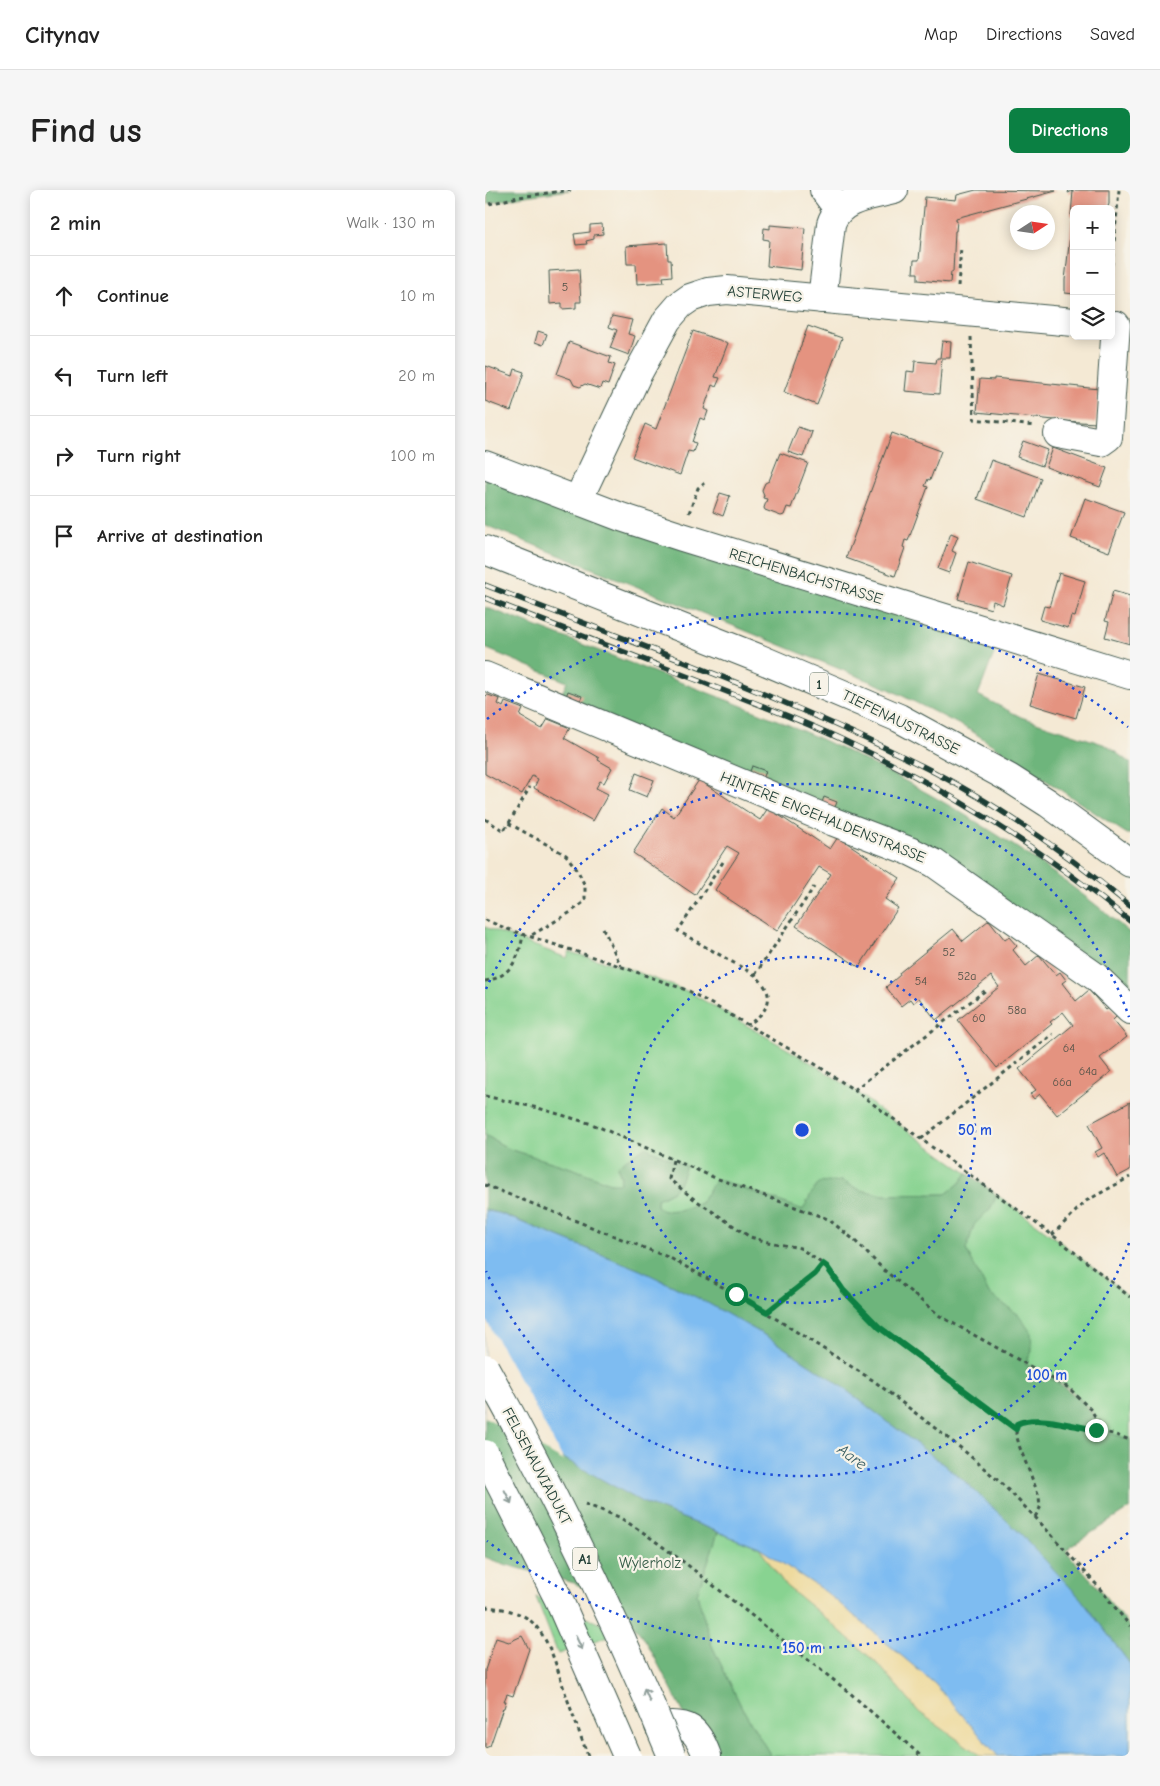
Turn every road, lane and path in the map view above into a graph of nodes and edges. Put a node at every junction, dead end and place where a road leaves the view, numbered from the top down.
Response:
1 (571, 190) edge
2 (894, 190) edge
3 (1119, 190) edge
4 (831, 200) edge
5 (489, 204) dead end
6 (961, 247) dead end
7 (1113, 250) edge
8 (955, 290) dead end
9 (822, 299) junction
10 (1070, 322) edge
11 (1119, 326) edge
12 (971, 333) dead end
13 (1058, 434) joint
14 (485, 465) edge
15 (704, 482) dead end
16 (578, 500) junction
17 (686, 522) dead end
18 (485, 550) edge
19 (1130, 675) edge
20 (485, 676) edge
21 (530, 787) dead end
22 (485, 819) edge
23 (508, 824) junction
24 (723, 862) dead end
25 (1130, 863) edge
26 (814, 887) dead end
27 (485, 920) edge
28 (603, 928) dead end
29 (523, 935) junction
30 (529, 936) junction
31 (621, 966) junction
32 (755, 975) junction
33 (485, 981) edge
34 (986, 990) dead end
35 (1130, 1010) edge
36 (747, 1024) junction
37 (1053, 1034) dead end
38 (854, 1090) junction
39 (485, 1096) edge
40 (921, 1139) junction
41 (673, 1160) junction
42 (1130, 1177) edge
43 (485, 1185) edge
44 (1052, 1235) junction
45 (823, 1264) junction
46 (1130, 1296) edge
47 (767, 1312) junction
48 (485, 1368) edge
49 (1016, 1429) junction
50 (1096, 1430) junction
51 (1130, 1440) edge
52 (485, 1454) edge
53 (1035, 1516) junction
54 (619, 1518) dead end
55 (485, 1607) edge
56 (1130, 1626) edge
57 (589, 1690) dead end
58 (659, 1726) dead end
59 (588, 1756) edge
60 (615, 1756) edge
61 (627, 1756) edge
62 (672, 1756) edge
63 (707, 1756) edge
64 (921, 1756) edge

1 - 5 path
2 - 4 main road
3 - 7 path
4 - 9 main road
6 - 8 path
9 - 10 main road, ASTERWEG
9 - 16 main road, ASTERWEG
11 - 13 main road
12 - 13 path
14 - 16 main road, REICHENBACHSTRASSE
15 - 17 path
16 - 19 main road, REICHENBACHSTRASSE
18 - 25 main road, TIEFENAUSTRASSE / 1
20 - 35 main road, HINTERE ENGEHALDENSTRASSE
21 - 23 path
22 - 23 path
23 - 30 path
24 - 32 path
26 - 32 path
27 - 29 path
28 - 31 path
29 - 30 path
29 - 33 path
30 - 31 path
31 - 36 path
32 - 36 path
34 - 38 path
36 - 38 path
37 - 40 path
38 - 40 path
39 - 41 path
40 - 44 path
41 - 45 path
41 - 50 path
42 - 44 path
43 - 47 path
44 - 46 path
45 - 47 path
45 - 49 path
47 - 53 path
62 -> 48 main road, FELSENAUVIADUKT / A1, bridge
49 - 50 path
49 - 53 path
50 - 51 path
52 -> 61 main road, bridge
53 - 56 path
54 - 64 path
55 - 59 path
57 - 60 main road
58 - 63 main road

